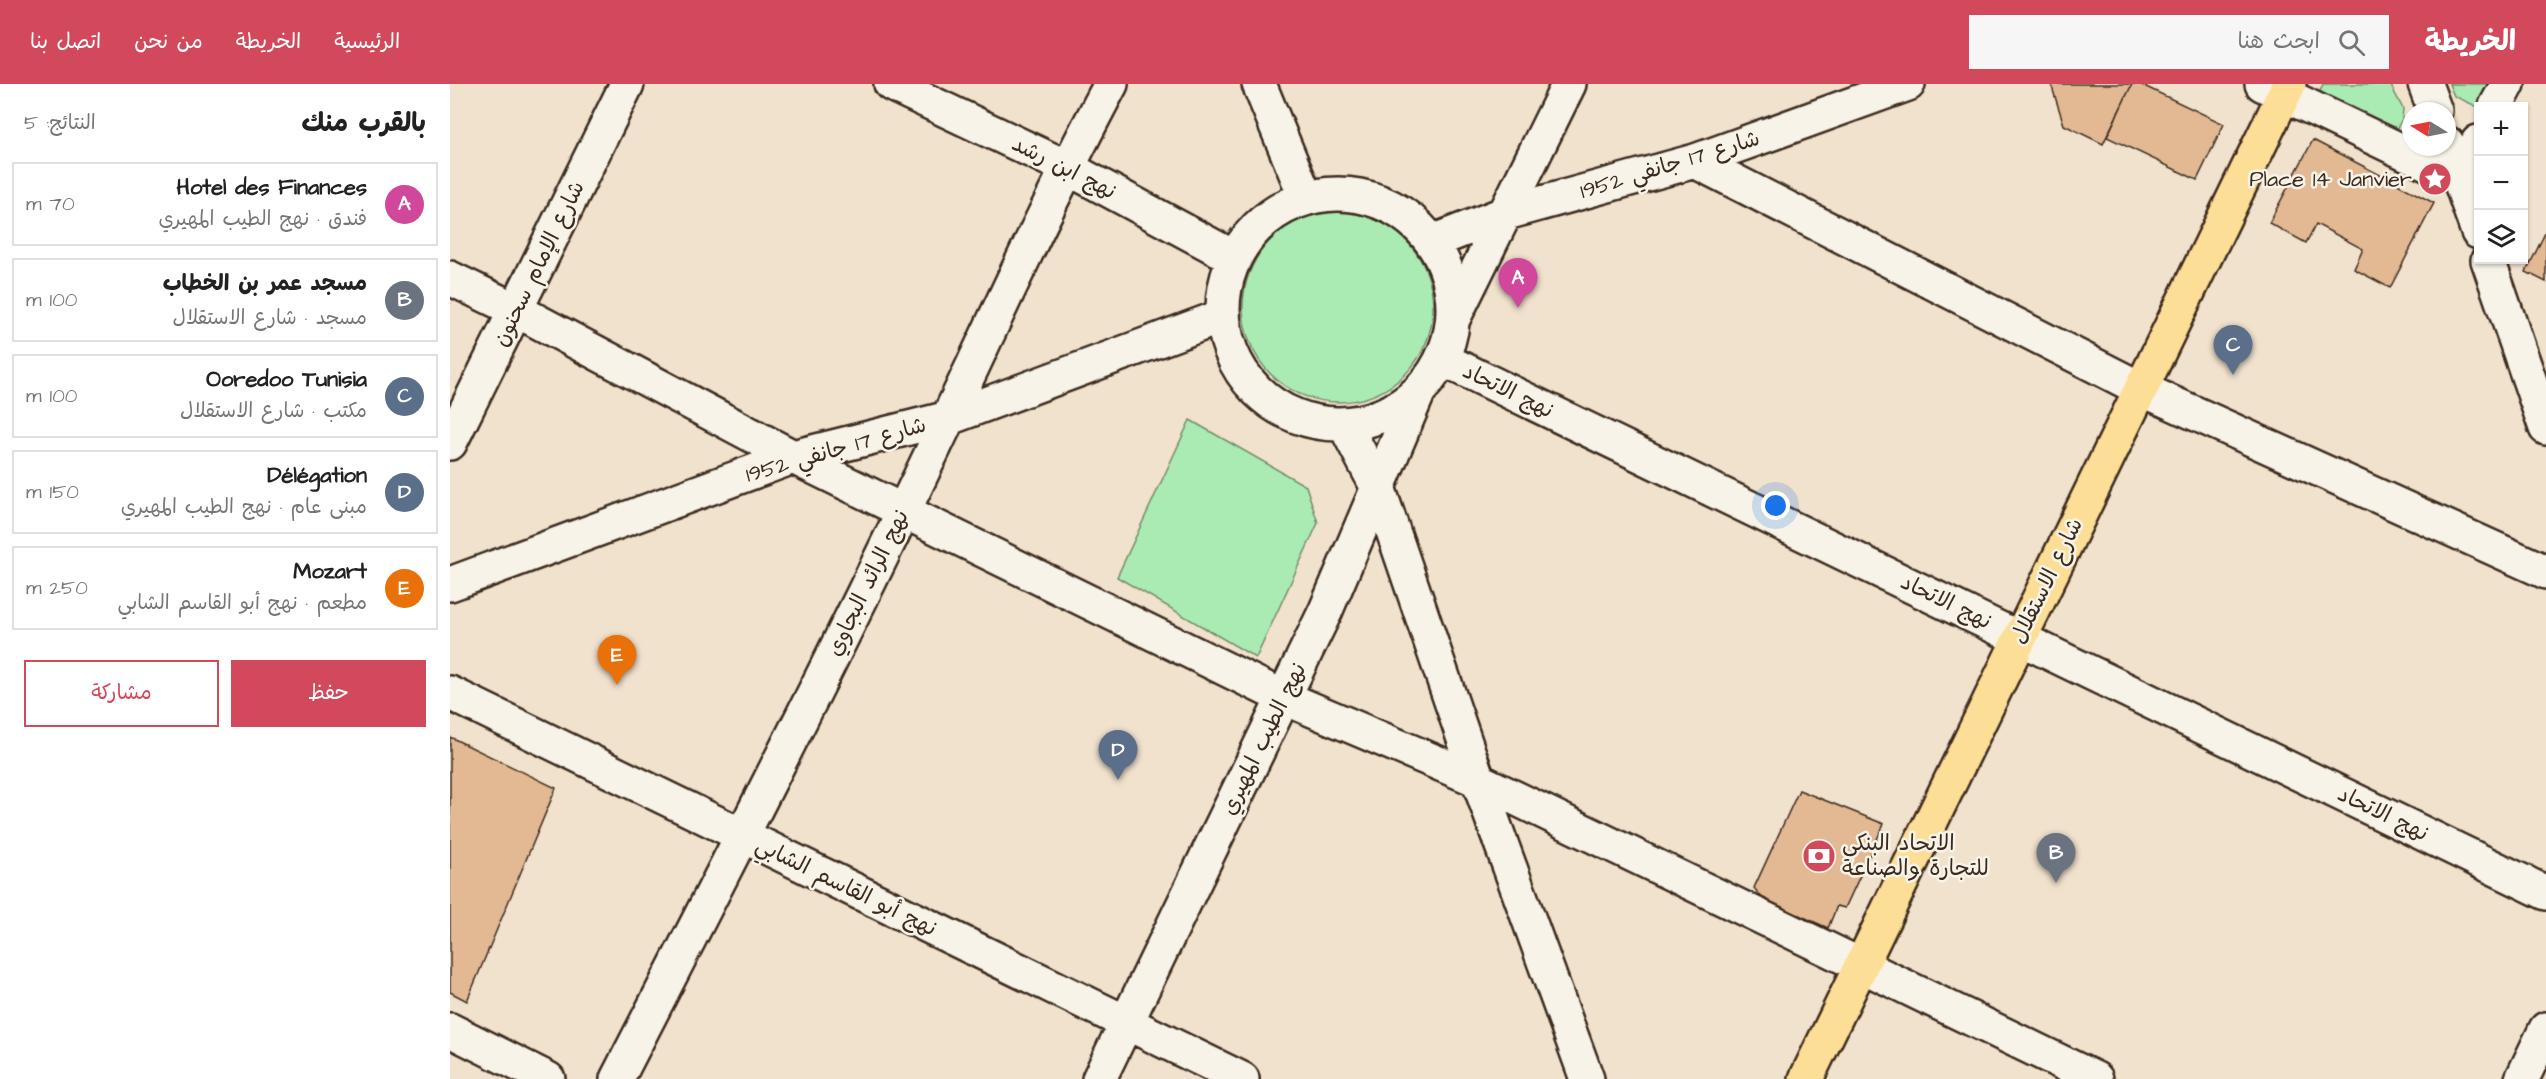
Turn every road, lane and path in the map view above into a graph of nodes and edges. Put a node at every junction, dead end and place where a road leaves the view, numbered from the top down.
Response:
1 (627, 84) edge
2 (891, 84) edge
3 (1111, 84) edge
4 (1259, 84) edge
5 (1569, 84) edge
6 (1908, 84) edge
7 (2425, 84) edge
8 (2508, 84) edge
9 (2278, 88) edge
10 (2432, 102) edge
11 (2498, 102) edge
12 (2474, 150) edge
13 (2452, 156) edge
14 (1695, 161) junction
15 (1066, 167) junction
16 (2460, 179) junction
17 (1306, 198) junction
18 (1506, 213) junction
19 (2474, 220) edge
20 (1432, 242) junction
21 (1235, 258) junction
22 (2489, 264) edge
23 (450, 278) edge
24 (516, 310) junction
25 (1223, 315) junction
26 (1453, 320) junction
27 (1442, 359) junction
28 (2139, 388) junction
29 (1418, 393) junction
30 (949, 418) junction
31 (1345, 425) junction
32 (2546, 428) edge
33 (450, 443) edge
34 (793, 457) junction
35 (1378, 490) junction
36 (904, 510) junction
37 (2546, 572) edge
38 (450, 584) edge
39 (2020, 637) junction
40 (450, 693) edge
41 (1285, 698) junction
42 (1478, 780) junction
43 (742, 836) junction
44 (2546, 893) edge
45 (1860, 965) junction
46 (1126, 1022) junction
47 (2546, 1029) edge
48 (450, 1030) edge
49 (548, 1079) edge
50 (616, 1079) edge
51 (1099, 1079) edge
52 (1242, 1079) edge
53 (1587, 1079) edge
54 (1806, 1079) edge
55 (2096, 1079) edge
56 (2522, 1079) edge

1 - 24 street, شارع الإمام سحنون
2 - 15 street, نهج ابن رشد
3 - 15 street, نهج الرائد البجاوي
4 - 17 street
5 - 18 street
6 - 14 street, شارع 17 جانفي 1952
7 - 10 street
8 - 11 street
9 - 16 street
9 - 28 main road, شارع الاستقلال
12 - 16 street
13 - 16 street
14 - 18 street, شارع 17 جانفي 1952
14 - 28 street
15 - 21 street, نهج ابن رشد
15 - 30 street, نهج الرائد البجاوي
16 - 19 street
17 - 20 street
17 - 21 street
18 - 20 street, شارع 17 جانفي 1952
18 - 26 street
20 - 26 street
21 - 25 street
22 - 32 street
23 - 24 street
24 - 33 street, شارع الإمام سحنون
24 - 34 street
25 - 30 street, شارع 17 جانفي 1952
25 - 31 street
26 - 27 street
27 - 29 street
27 - 39 street, نهج الاتحاد
28 - 37 street
28 - 39 main road, شارع الاستقلال
29 - 31 street
29 - 35 street, نهج الطيب المهيري
30 - 34 street, شارع 17 جانفي 1952
30 - 36 street, نهج الرائد البجاوي
31 - 35 street
34 - 36 street
34 - 38 street, شارع 17 جانفي 1952
35 - 41 street, نهج الطيب المهيري
35 - 42 street
36 - 41 street
36 - 43 street, نهج الرائد البجاوي
39 - 44 street, نهج الاتحاد
39 - 45 main road, شارع الاستقلال
40 - 43 street, نهج أبو القاسم الشابي
41 - 42 street
41 - 46 street, نهج الطيب المهيري
42 - 45 street
42 - 53 street
43 - 46 street, نهج أبو القاسم الشابي
43 - 50 street, نهج الرائد البجاوي
45 - 54 main road, شارع الاستقلال
45 - 55 street
46 - 51 street, نهج الطيب المهيري
46 - 52 street, نهج أبو القاسم الشابي
47 - 56 street
48 - 49 street

